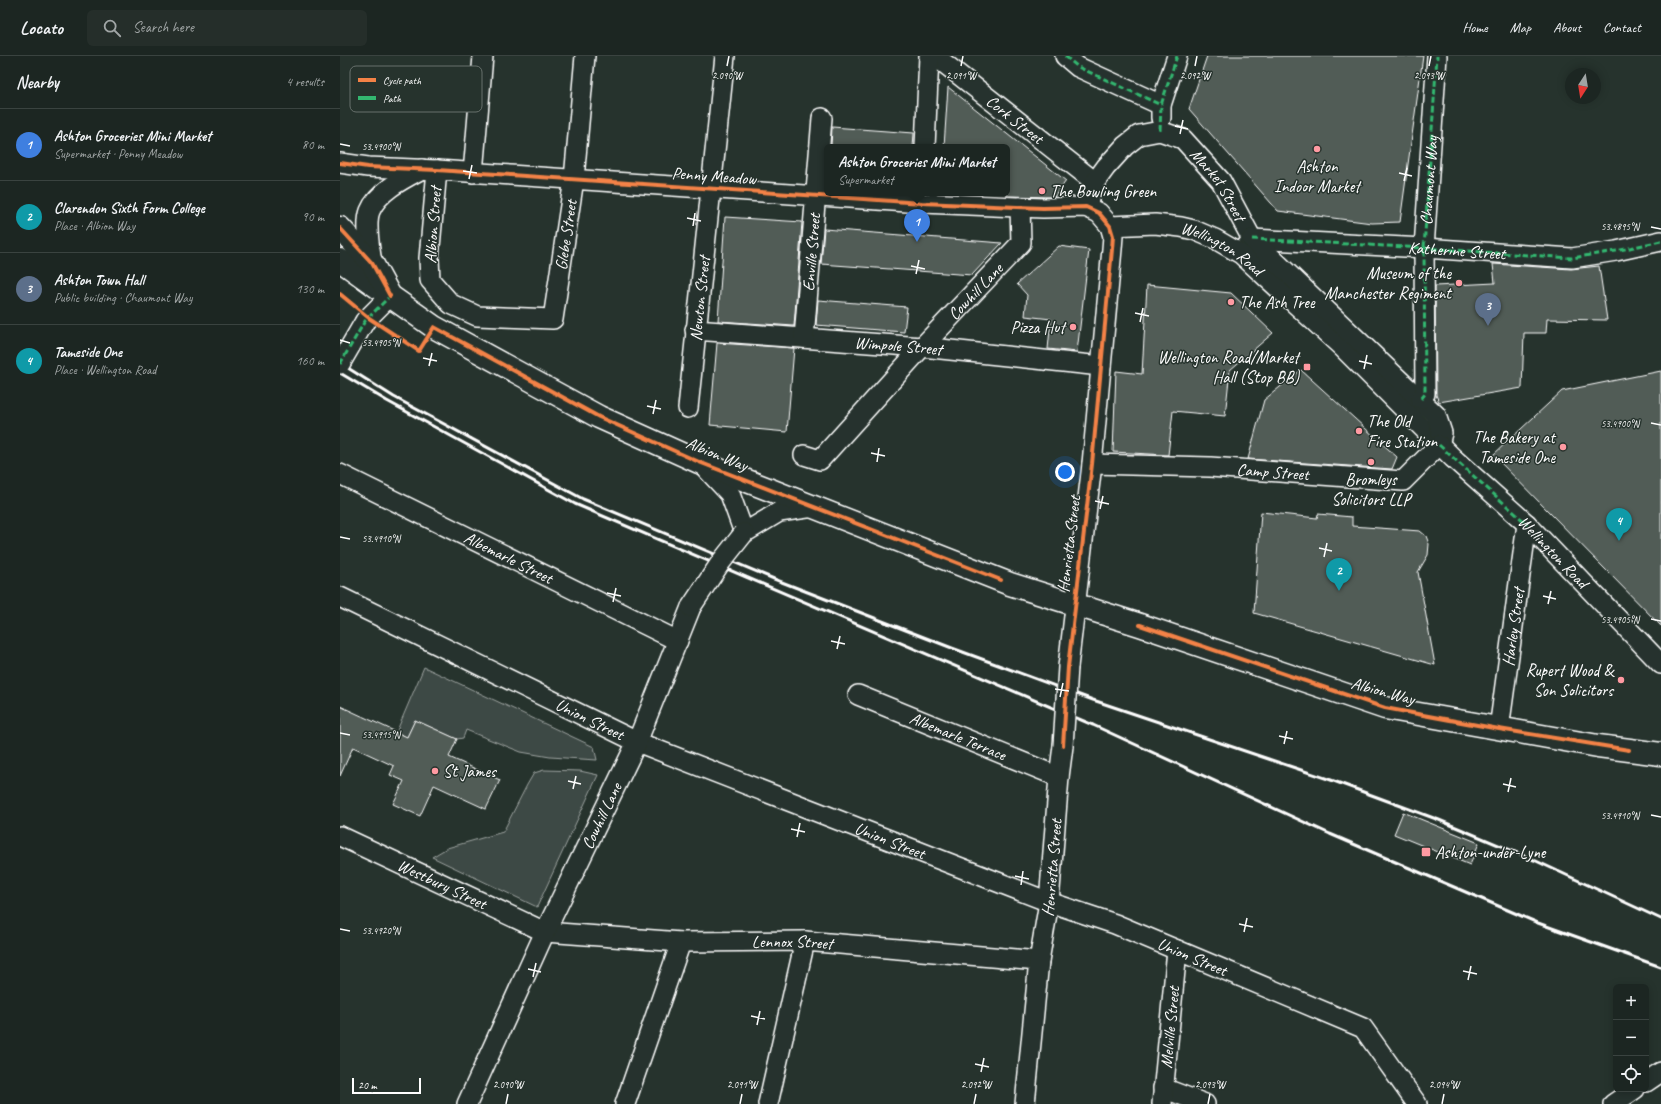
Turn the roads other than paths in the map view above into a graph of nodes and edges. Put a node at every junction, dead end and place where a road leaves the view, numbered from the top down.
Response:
1 (483, 56) edge
2 (585, 56) edge
3 (724, 56) edge
4 (929, 56) edge
5 (934, 56) edge
6 (1065, 56) edge
7 (1177, 56) edge
8 (1437, 56) edge
9 (482, 68) edge
10 (1161, 105) junction
11 (478, 112) edge
12 (822, 118) dead end
13 (1160, 131) junction
14 (925, 144) edge
15 (340, 164) edge
16 (430, 169) junction
17 (473, 172) junction
18 (574, 179) junction
19 (1095, 182) junction
20 (710, 188) junction
21 (816, 195) junction
22 (824, 195) edge
23 (851, 196) edge
24 (922, 198) edge
25 (1020, 207) junction
26 (1086, 207) junction
27 (1110, 226) junction
28 (340, 228) edge
29 (1661, 241) edge
30 (1246, 247) junction
31 (1424, 248) junction
32 (340, 260) edge
33 (372, 263) junction
34 (390, 296) junction
35 (553, 319) joint
36 (695, 330) junction
37 (804, 338) junction
38 (922, 347) junction
39 (340, 364) edge
40 (1101, 366) junction
41 (1421, 399) junction
42 (688, 408) dead end
43 (1439, 444) junction
44 (804, 455) dead end
45 (699, 462) junction
46 (1092, 464) junction
47 (340, 474) edge
48 (814, 507) junction
49 (1527, 524) junction
50 (744, 534) junction
51 (340, 597) edge
52 (1075, 603) junction
53 (678, 641) junction
54 (1661, 664) edge
55 (858, 695) dead end
56 (1499, 729) junction
57 (637, 742) junction
58 (1661, 754) edge
59 (1059, 777) junction
60 (340, 836) edge
61 (1049, 902) junction
62 (545, 932) junction
63 (805, 941) junction
64 (681, 942) junction
65 (1177, 950) junction
66 (1039, 961) junction
67 (1661, 1072) edge
68 (1649, 1080) edge
69 (1631, 1092) edge
70 (1162, 1096) edge
71 (466, 1104) edge
72 (626, 1104) edge
73 (768, 1104) edge
74 (1025, 1104) edge
75 (1205, 1104) edge
76 (1417, 1104) edge
77 (1613, 1104) edge

1 - 9 street
2 - 18 street, Glebe Street
3 - 20 street, Newton Street
4 - 14 street
5 - 19 street, Cork Street
6 - 10 street
7 - 10 street
8 - 31 street, Chaumont Way
10 - 13 street
11 - 17 street
12 - 21 street, Enville Street
13 - 19 street, Market Street
13 - 30 street, Market Street
15 - 16 street, Penny Meadow
16 - 17 street, Penny Meadow
16 - 33 street
16 - 35 street, Albion Street
17 - 18 street, Penny Meadow
18 - 20 street, Penny Meadow
18 - 35 street, Glebe Street
19 - 26 street, Market Street
20 - 21 street, Penny Meadow
20 - 36 street, Newton Street
21 - 22 street, Penny Meadow
21 - 37 street, Enville Street
23 - 24 street, Penny Meadow
24 - 25 street, Penny Meadow
25 - 26 street, Penny Meadow
25 - 38 street, Cowhill Lane
26 - 27 street
27 - 30 street, Wellington Road
27 - 40 street, Henrietta Street
28 - 33 main road, Albion Way
29 - 31 street, Katherine Street
30 - 31 street, Katherine Street
30 - 41 street, Wellington Road
30 - 43 street, Wellington Road
31 - 41 street, Chaumont Way
32 - 34 main road
33 - 34 main road, Albion Way
34 - 39 street, bridge
34 - 45 main road, Albion Way
36 - 37 street, Wimpole Street
36 - 42 street, Newton Street
37 - 38 street, Wimpole Street
38 - 40 street, Wimpole Street
38 - 44 street, Cowhill Lane
40 - 46 street, Henrietta Street
41 - 43 street, Wellington Road
43 - 46 street, Camp Street
43 - 49 street, Wellington Road
45 - 48 main road, Albion Way
45 - 50 street
46 - 52 street, Henrietta Street
47 - 53 street, Albemarle Street
48 - 50 street, Cowhill Lane
48 - 52 main road, Albion Way
49 - 54 street, Wellington Road
49 - 56 street, Harley Street
50 - 53 street, Cowhill Lane, bridge
51 - 57 street, Union Street
52 - 56 main road, Albion Way
52 - 59 street, Henrietta Street, bridge
53 - 57 street, Cowhill Lane
55 - 59 street, Albemarle Terrace
56 - 58 main road, Albion Way
57 - 61 street, Union Street
57 - 62 street, Cowhill Lane
59 - 61 street, Henrietta Street
60 - 62 street, Westbury Street
61 - 65 street, Union Street
61 - 66 street, Henrietta Street
62 - 64 street, Lennox Street
62 - 71 street, Cowhill Lane
63 - 64 street, Lennox Street
63 - 66 street, Lennox Street
63 - 73 street
64 - 72 street
65 - 70 street, Melville Street
65 - 76 street, Union Street
66 - 74 street, Henrietta Street
67 - 68 street
69 - 77 street
70 - 75 street

